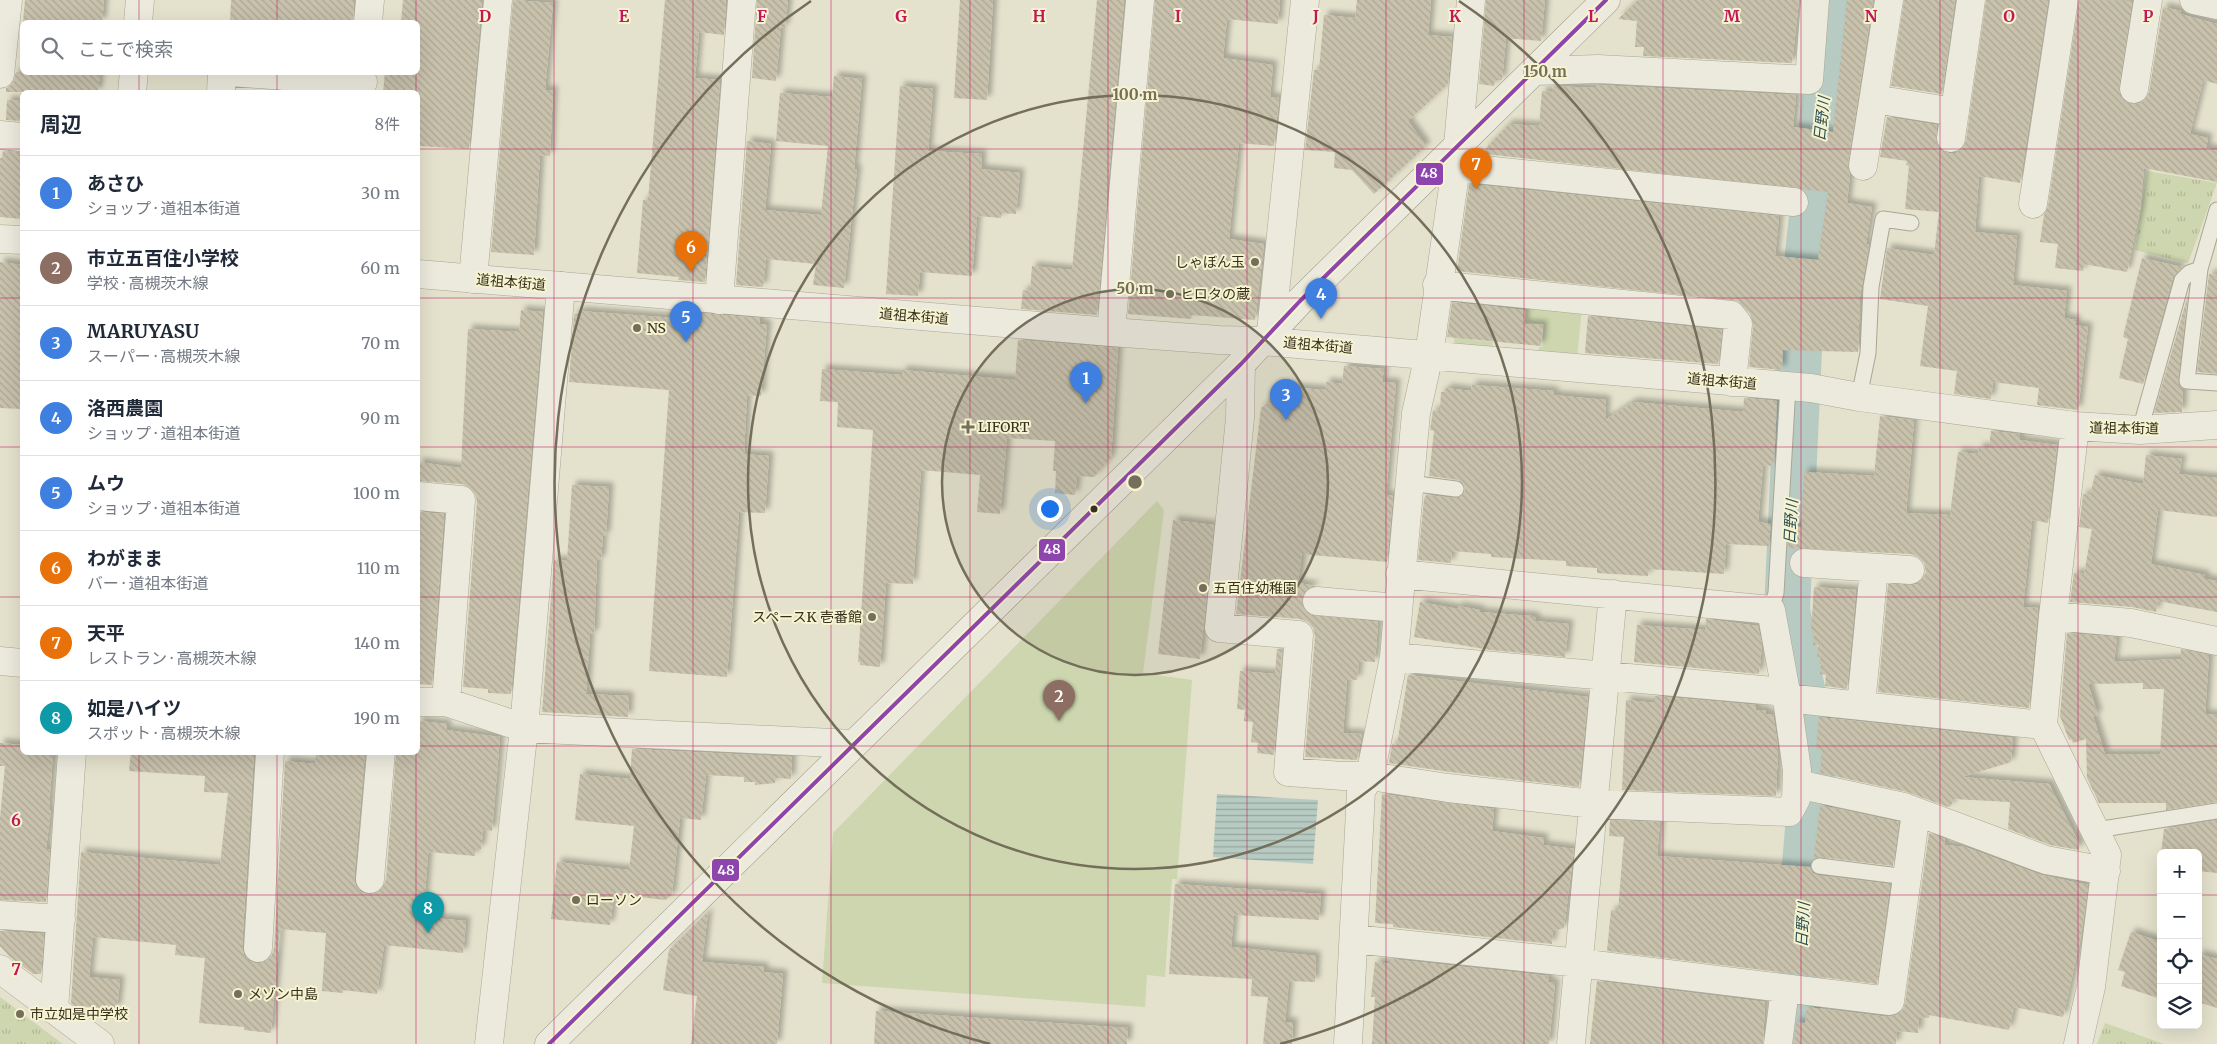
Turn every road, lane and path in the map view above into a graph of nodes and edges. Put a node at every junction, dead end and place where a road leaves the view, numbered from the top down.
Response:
1 (8, 0) edge
2 (140, 0) edge
3 (370, 0) edge
4 (498, 0) edge
5 (742, 0) edge
6 (1140, 0) edge
7 (1306, 0) edge
8 (1471, 0) edge
9 (1606, 0) edge
10 (1815, 0) edge
11 (1889, 0) edge
12 (1971, 0) edge
13 (2064, 0) edge
14 (2148, 0) edge
15 (2194, 0) edge
16 (2217, 5) edge
17 (138, 20) edge
18 (368, 20) edge
19 (1535, 70) junction
20 (0, 74) edge
21 (134, 75) edge
22 (222, 75) edge
23 (270, 75) edge
24 (363, 82) edge
25 (2134, 88) dead end
26 (132, 90) edge
27 (221, 90) edge
28 (1874, 99) junction
29 (0, 136) edge
30 (20, 137) edge
31 (1457, 156) junction
32 (1863, 166) dead end
33 (1794, 202) dead end
34 (2033, 204) dead end
35 (2217, 210) edge
36 (1911, 223) dead end
37 (0, 239) edge
38 (20, 240) edge
39 (2200, 270) junction
40 (420, 274) edge
41 (474, 279) junction
42 (1437, 285) junction
43 (561, 286) junction
44 (719, 300) junction
45 (1111, 332) junction
46 (1266, 336) junction
47 (1429, 355) junction
48 (1241, 364) junction
49 (1732, 382) junction
50 (2217, 384) edge
51 (1794, 386) junction
52 (1859, 397) junction
53 (2217, 425) edge
54 (2075, 426) junction
55 (2140, 430) junction
56 (1409, 483) junction
57 (1456, 488) dead end
58 (420, 496) edge
59 (1790, 566) junction
60 (1874, 568) junction
61 (1910, 570) dead end
62 (1400, 574) junction
63 (1613, 594) junction
64 (1317, 601) dead end
65 (1398, 608) junction
66 (1771, 610) junction
67 (2053, 616) junction
68 (2217, 641) edge
69 (1394, 657) junction
70 (0, 661) edge
71 (20, 663) edge
72 (1606, 676) junction
73 (1786, 695) junction
74 (420, 702) edge
75 (446, 702) junction
76 (1861, 706) junction
77 (2043, 725) junction
78 (524, 728) junction
79 (853, 744) junction
80 (72, 755) edge
81 (270, 755) edge
82 (381, 755) edge
83 (1370, 776) junction
84 (1809, 786) junction
85 (1593, 804) junction
86 (2217, 810) edge
87 (1916, 812) junction
88 (2096, 830) junction
89 (1819, 866) dead end
90 (2106, 871) junction
91 (1907, 877) junction
92 (370, 879) dead end
93 (0, 915) edge
94 (61, 919) junction
95 (1354, 939) junction
96 (258, 948) dead end
97 (1579, 963) junction
98 (0, 969) edge
99 (1797, 990) junction
100 (54, 1010) junction
101 (100, 1044) edge
102 (489, 1044) edge
103 (549, 1044) edge
104 (1348, 1044) edge
105 (1571, 1044) edge
106 (1778, 1044) edge
107 (2078, 1044) edge

1 - 20 street
2 - 17 street
3 - 18 street
4 - 41 street
5 - 44 street
6 - 45 street
7 - 46 street
8 - 31 street
9 - 19 street
10 - 19 street
11 - 28 street
12 - 28 street
13 - 34 street
14 - 25 street
15 - 16 street
19 - 31 street
21 - 26 street
22 - 27 street
23 - 24 street
28 - 32 street
29 - 30 street
31 - 33 street
31 - 42 street
31 - 46 street
35 - 39 lane
36 - 52 lane
37 - 38 street
39 - 50 lane
39 - 55 lane
40 - 41 street, 道祖本街道
41 - 43 street, 道祖本街道
42 - 47 street
42 - 49 street
43 - 44 street, 道祖本街道
43 - 78 street
44 - 45 street, 道祖本街道
45 - 46 street, 道祖本街道
46 - 47 street, 道祖本街道
46 - 48 street
47 - 49 street, 道祖本街道
47 - 56 street
48 - 79 street
48 - 83 street
49 - 51 street, 道祖本街道
51 - 52 street, 道祖本街道
51 - 59 lane
52 - 54 street, 道祖本街道
53 - 55 street, 道祖本街道
54 - 55 street, 道祖本街道
54 - 67 street
56 - 57 lane
56 - 62 street
58 - 75 street
59 - 60 street
59 - 66 lane
60 - 61 street
60 - 76 street
62 - 63 street
62 - 65 street
63 - 66 street
63 - 72 street
64 - 65 street
65 - 69 street
66 - 73 street
67 - 68 street
67 - 77 street
69 - 72 street
69 - 83 street
70 - 71 street
72 - 73 street
72 - 85 street
73 - 76 street
73 - 84 street
74 - 75 street
75 - 78 street
76 - 77 street
77 - 88 street
78 - 79 street
78 - 102 street
79 - 103 street
80 - 94 street
81 - 96 street
82 - 92 street
83 - 85 street
83 - 95 street
84 - 85 street
84 - 87 street
85 - 97 street
86 - 88 lane
87 - 90 street
87 - 91 street
88 - 90 street
89 - 91 lane
90 - 107 street
91 - 99 street
93 - 94 street
94 - 100 street
95 - 97 street
95 - 104 street
97 - 99 street
97 - 105 street
98 - 100 street
99 - 106 street
100 - 101 street

